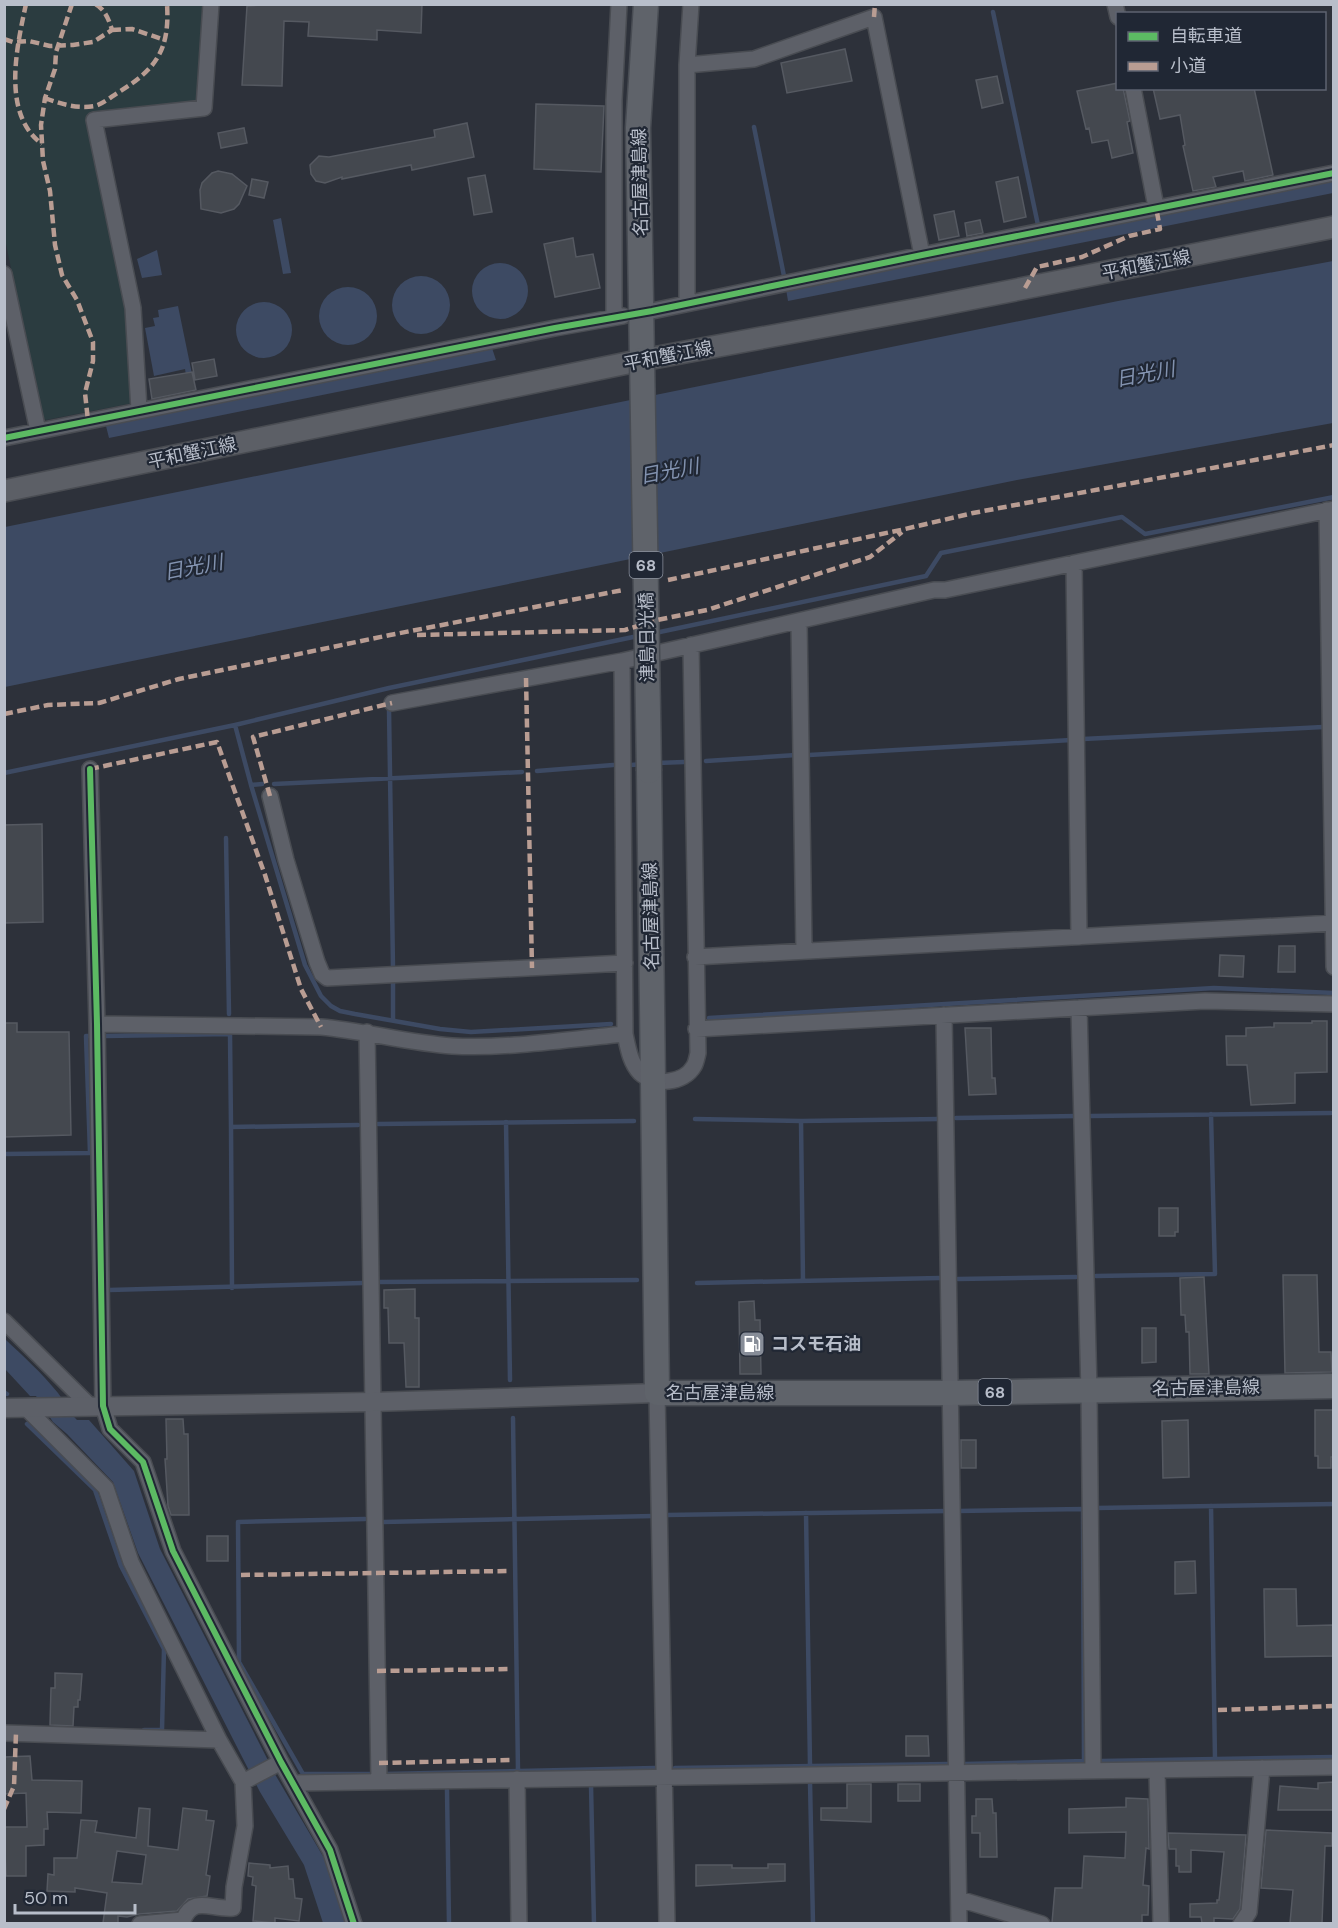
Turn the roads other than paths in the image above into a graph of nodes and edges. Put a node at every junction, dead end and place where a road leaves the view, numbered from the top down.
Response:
1 (211, 4) edge
2 (619, 4) edge
3 (646, 4) edge
4 (691, 4) edge
5 (687, 65) junction
6 (1133, 90) edge
7 (1334, 173) edge
8 (1156, 207) junction
9 (1334, 228) edge
10 (922, 255) junction
11 (4, 274) edge
12 (687, 303) junction
13 (652, 311) dead end
14 (642, 360) junction
15 (139, 411) junction
16 (38, 431) junction
17 (4, 438) edge
18 (4, 491) edge
19 (1330, 510) edge
20 (1074, 563) junction
21 (799, 622) junction
22 (691, 645) junction
23 (622, 661) junction
24 (392, 703) dead end
25 (90, 769) dead end
26 (649, 771) joint
27 (270, 796) dead end
28 (1333, 923) edge
29 (1079, 937) junction
30 (804, 950) junction
31 (695, 957) junction
32 (625, 963) junction
33 (1334, 967) edge
34 (1334, 1004) edge
35 (1079, 1008) junction
36 (944, 1015) junction
37 (97, 1024) junction
38 (696, 1029) junction
39 (367, 1032) junction
40 (625, 1034) junction
41 (653, 1082) junction
42 (4, 1321) edge
43 (1334, 1386) edge
44 (1089, 1390) junction
45 (657, 1393) junction
46 (951, 1393) junction
47 (372, 1402) junction
48 (91, 1406) junction
49 (29, 1407) junction
50 (4, 1408) edge
51 (4, 1733) edge
52 (219, 1740) junction
53 (279, 1763) junction
54 (1334, 1767) edge
55 (1262, 1768) junction
56 (1157, 1770) junction
57 (1093, 1771) junction
58 (957, 1773) junction
59 (664, 1778) junction
60 (517, 1779) junction
61 (245, 1781) junction
62 (379, 1781) junction
63 (293, 1783) junction
64 (959, 1899) junction
65 (140, 1923) edge
66 (354, 1923) edge
67 (519, 1923) edge
68 (667, 1923) edge
69 (959, 1923) edge
70 (1042, 1923) edge
71 (1161, 1923) edge
72 (1241, 1923) edge

1 - 15 street
2 - 15 street
3 - 14 main road, 名古屋津島線 / 68
4 - 5 street
5 - 10 street
5 - 12 street
6 - 8 street
7 - 8 street
8 - 10 street
9 - 14 main road, 平和蟹江線
10 - 12 street
11 - 16 street
12 - 13 street
14 - 18 main road, 平和蟹江線
14 - 26 main road, 津島日光橋 / 68, bridge
15 - 16 street
16 - 17 street
19 - 20 street
19 - 28 street
20 - 21 street
20 - 29 street
21 - 22 street
21 - 30 street
22 - 23 street
22 - 31 street
23 - 24 street
23 - 32 street
25 - 37 street
26 - 41 main road, 名古屋津島線 / 68
27 - 32 street
28 - 29 street
28 - 33 street
29 - 30 street
30 - 31 street
31 - 38 street
32 - 40 street
34 - 35 street
35 - 36 street
35 - 44 street
36 - 38 street
36 - 46 street
37 - 39 street
37 - 48 street
38 - 41 street
39 - 40 street
39 - 47 street
40 - 41 street
41 - 45 main road, 名古屋津島線 / 68
42 - 48 street
43 - 44 main road, 名古屋津島線 / 68
44 - 46 main road, 名古屋津島線 / 68
44 - 57 street
45 - 46 main road, 名古屋津島線 / 68
45 - 47 street
45 - 59 street
46 - 58 street
47 - 48 street
47 - 62 street
48 - 49 street
48 - 53 street
49 - 50 street
49 - 52 street
51 - 52 street
52 - 61 street
53 - 61 street
53 - 63 street
54 - 55 street
55 - 56 street
55 - 72 street
56 - 57 street
56 - 71 street
57 - 58 street
58 - 59 street
58 - 64 street
59 - 60 street
59 - 68 street
60 - 62 street
60 - 67 street
61 - 65 street
62 - 63 street
63 - 66 street
64 - 69 street
64 - 70 street

